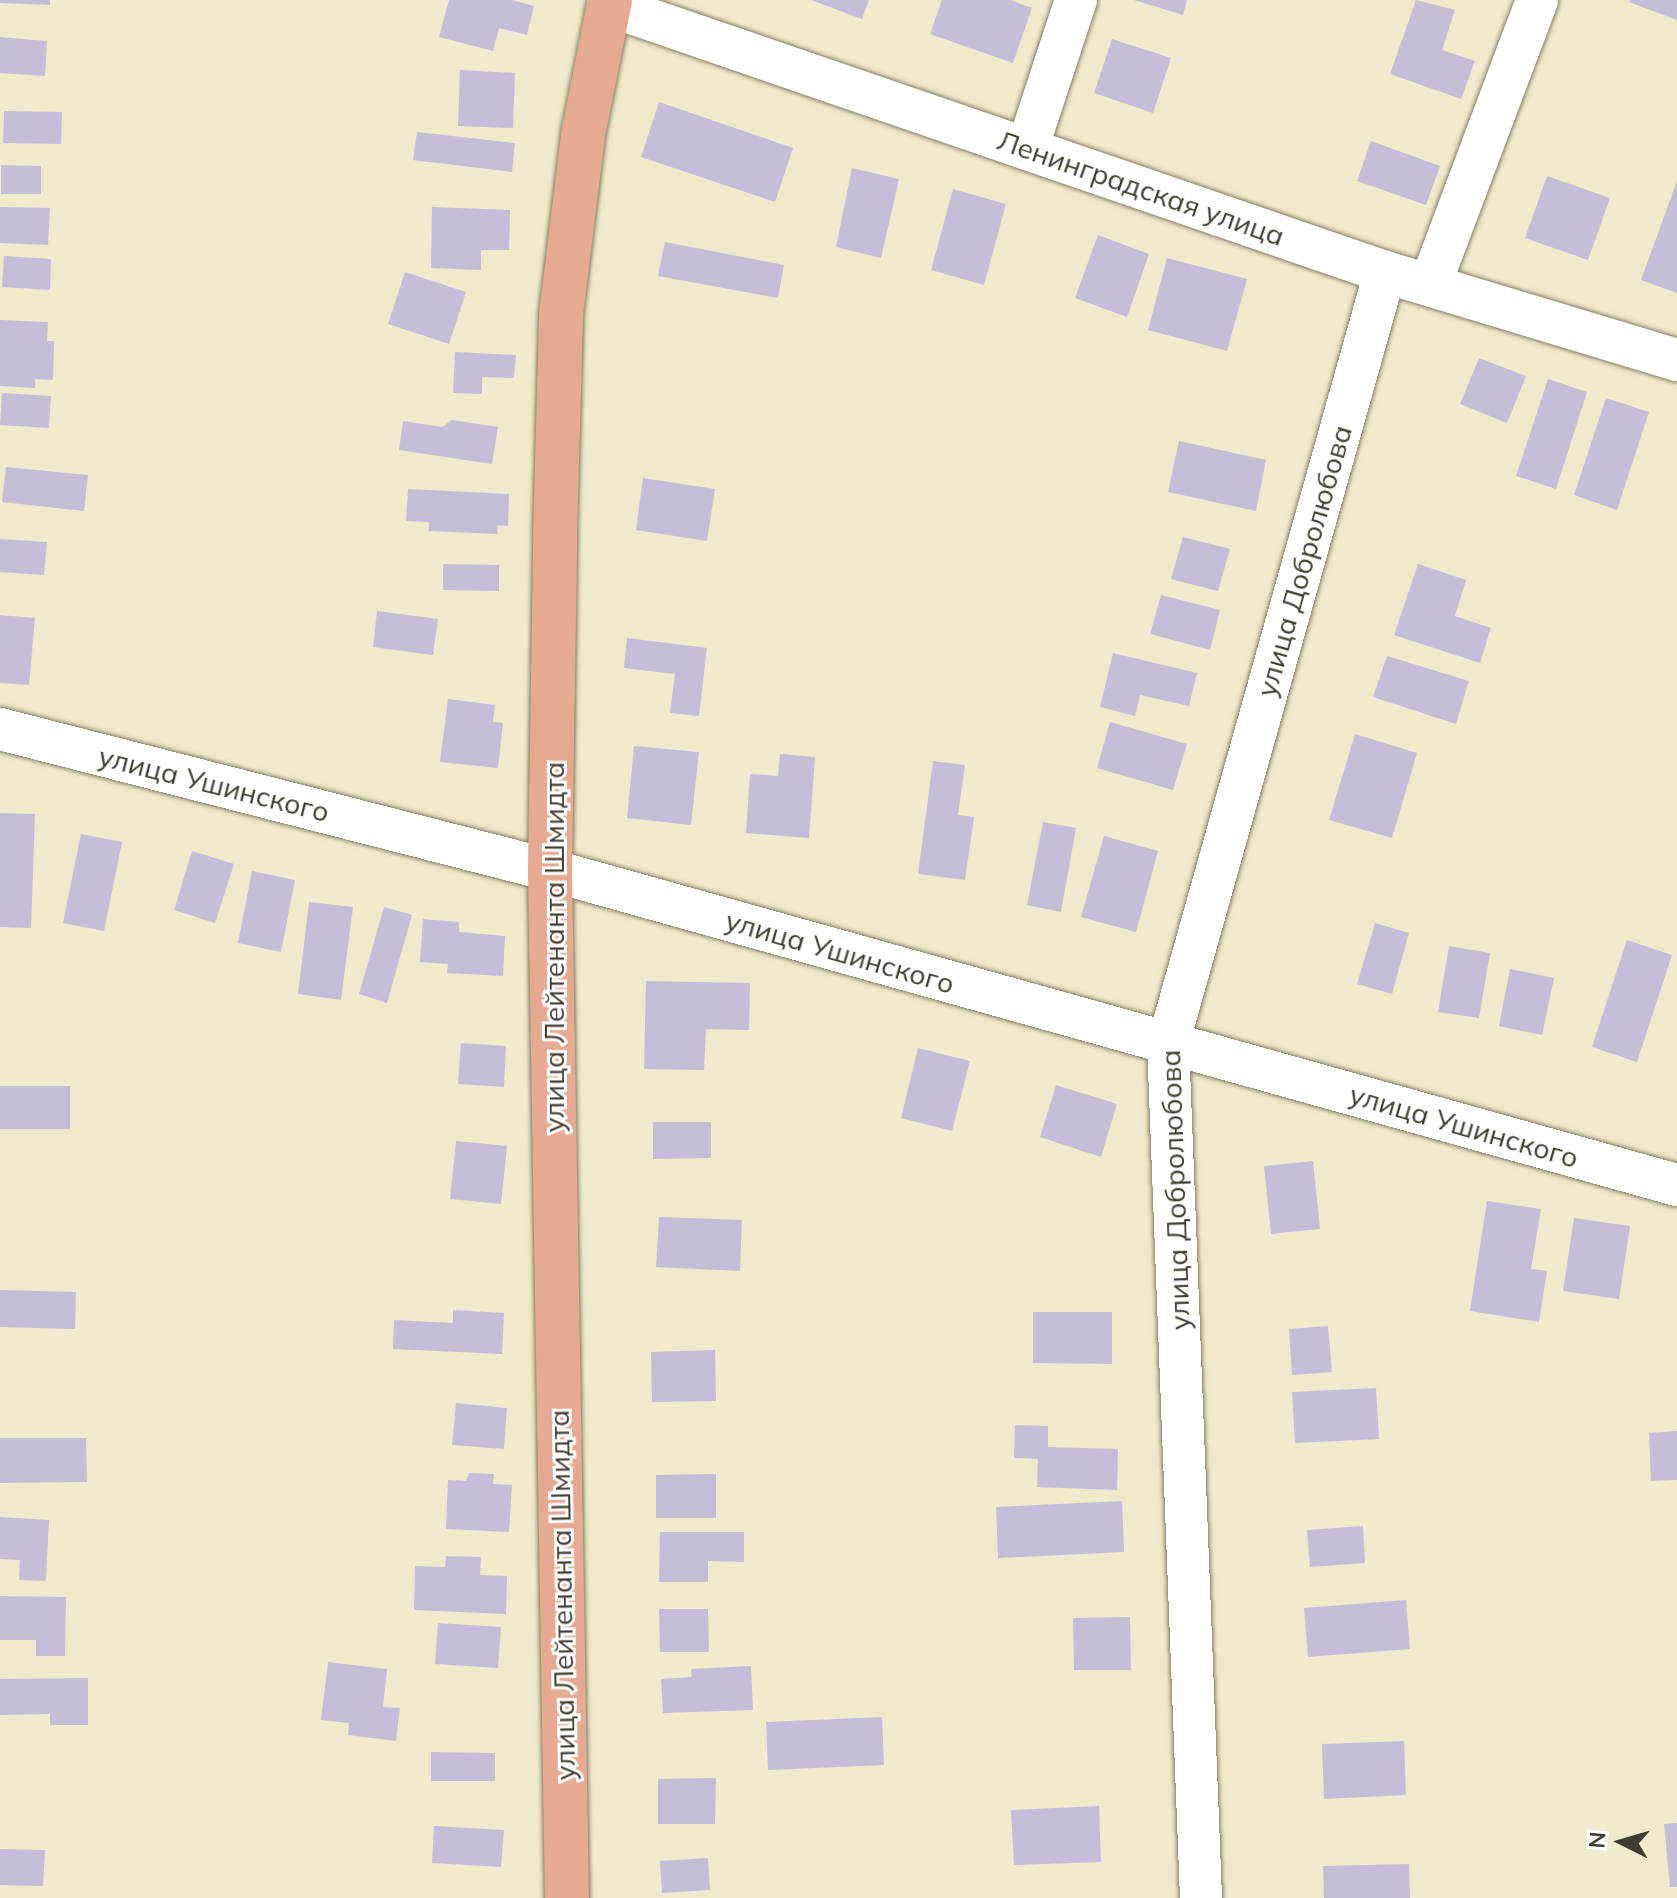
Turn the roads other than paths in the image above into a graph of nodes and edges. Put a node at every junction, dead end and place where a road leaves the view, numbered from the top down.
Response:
1 (1076, 0) edge
2 (1537, 0) edge
3 (609, 2) edge
4 (1027, 149) junction
5 (1385, 272) junction
6 (1430, 285) junction
7 (1677, 360) edge
8 (0, 729) edge
9 (550, 870) junction
10 (1168, 1044) junction
11 (1677, 1185) edge
12 (567, 1898) edge
13 (1201, 1898) edge

1 - 4 street
2 - 6 street
3 - 4 street, Ленинградская улица
3 - 9 main road, улица Лейтенанта Шмидта
4 - 5 street, Ленинградская улица
5 - 6 street, Ленинградская улица
5 - 10 street, улица Добролюбова
6 - 7 street, Ленинградская улица
8 - 9 street, улица Ушинского
9 - 10 street, улица Ушинского
9 - 12 main road, улица Лейтенанта Шмидта
10 - 11 street, улица Ушинского
10 - 13 street, улица Добролюбова

